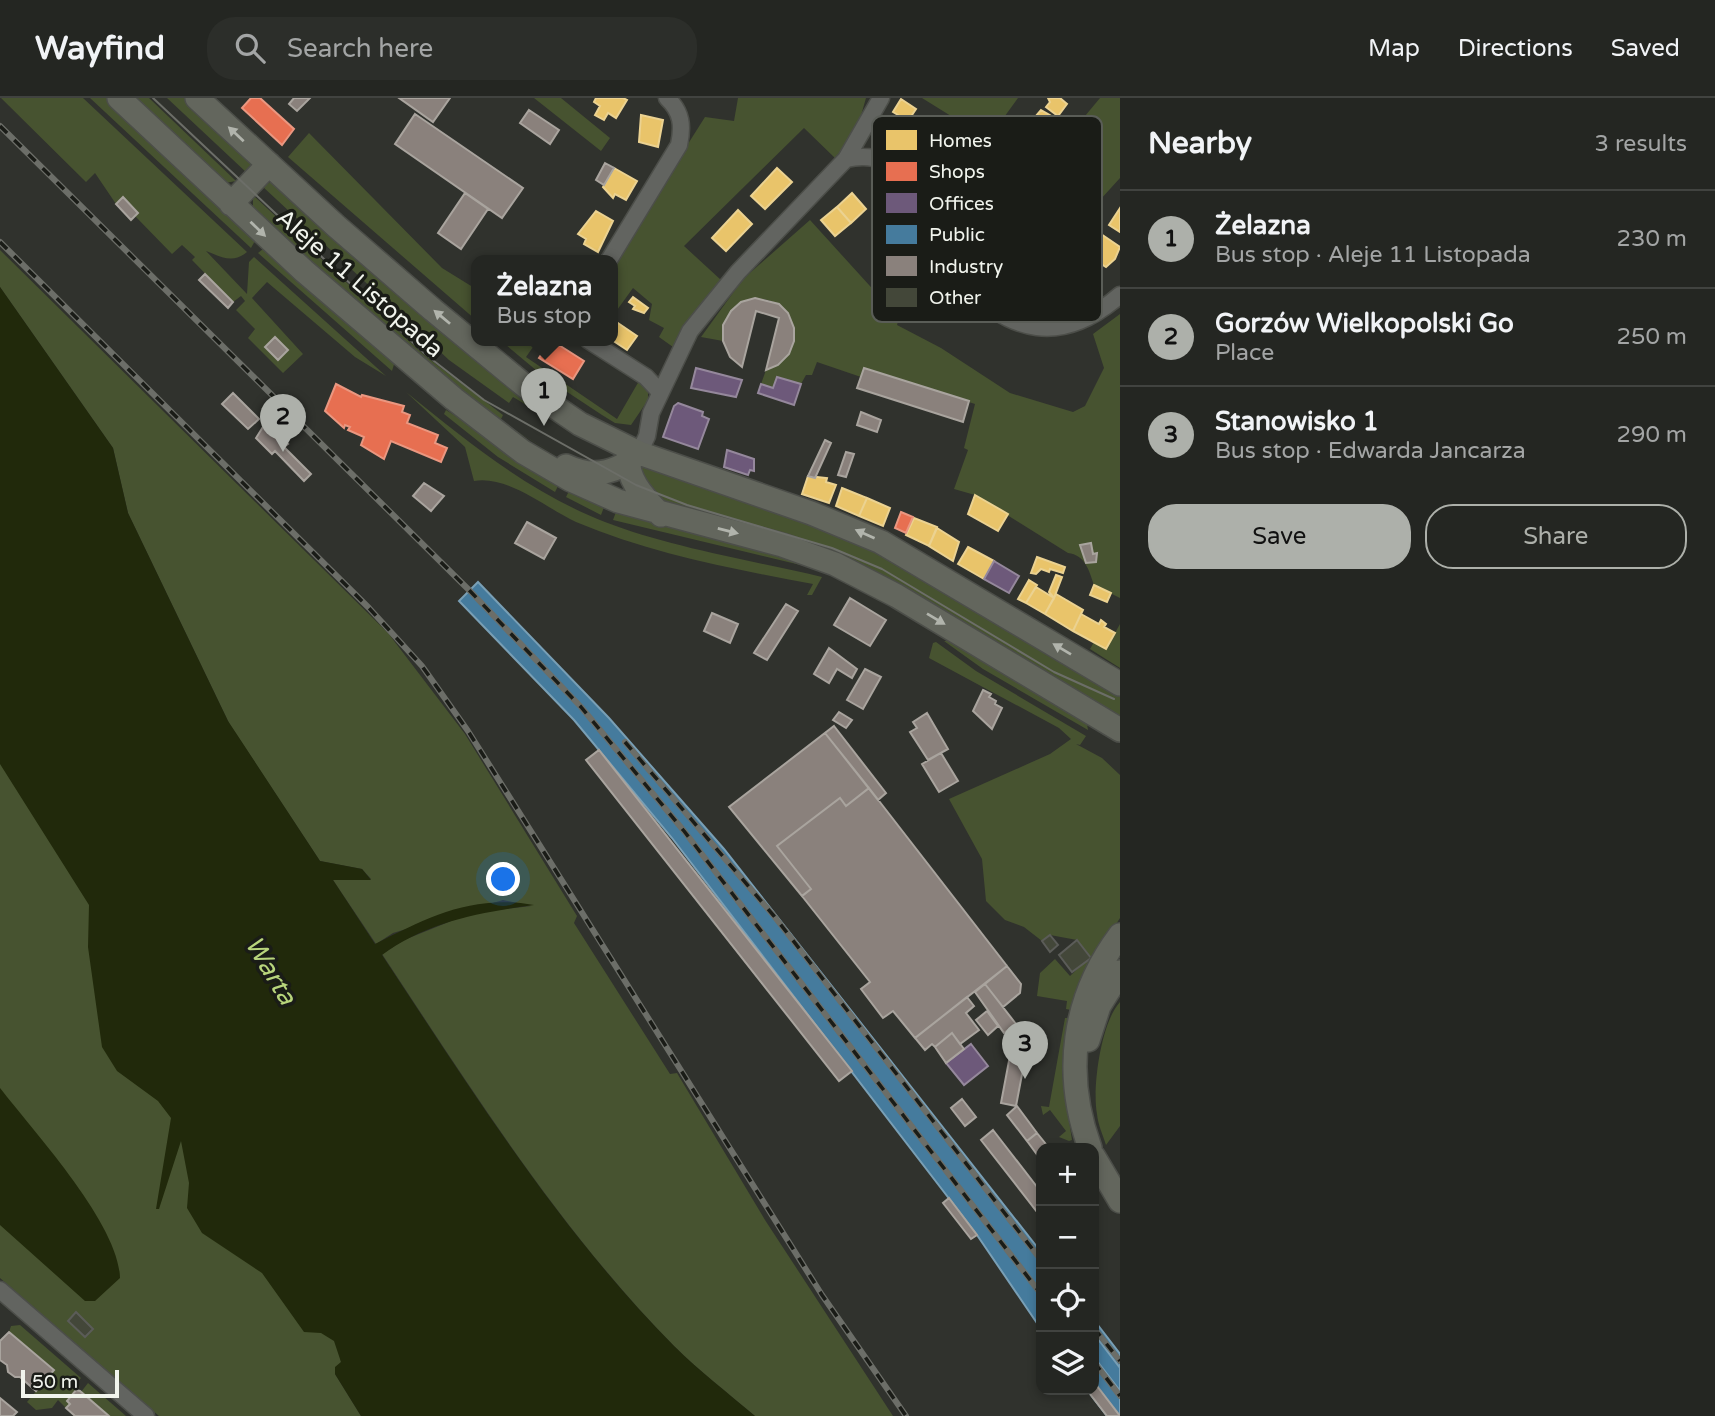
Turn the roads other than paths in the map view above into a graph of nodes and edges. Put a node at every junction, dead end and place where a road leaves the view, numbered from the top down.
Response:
1 (119, 98) edge
2 (197, 98) edge
3 (667, 98) edge
4 (880, 98) edge
5 (872, 157) edge
6 (846, 159) junction
7 (270, 164) junction
8 (231, 204) junction
9 (612, 255) edge
10 (1120, 295) edge
11 (1102, 307) edge
12 (1020, 322) edge
13 (1075, 322) edge
14 (471, 340) edge
15 (478, 346) edge
16 (597, 346) edge
17 (660, 392) junction
18 (500, 433) junction
19 (632, 456) junction
20 (661, 515) junction
21 (1120, 684) edge
22 (1116, 730) edge
23 (1120, 935) edge
24 (1115, 959) edge
25 (1089, 1143) edge
26 (1099, 1166) edge
27 (1120, 1202) edge
28 (0, 1290) edge
29 (146, 1416) edge

1 - 8 main road, Aleje 11 Listopada
7 -> 2 main road, Aleje 11 Listopada
3 - 9 street
4 - 6 street
5 - 6 street
6 - 17 street
7 - 8 main road
14 -> 7 main road, Aleje 11 Listopada
8 -> 18 main road, Aleje 11 Listopada
10 - 11 street
12 - 13 street
19 -> 15 main road, Aleje 11 Listopada
16 - 17 street
17 - 19 street
18 - 19 main road
18 - 20 main road, Aleje 11 Listopada
19 - 20 main road
21 -> 19 main road, Aleje 11 Listopada
20 -> 22 main road, Aleje 11 Listopada
23 - 24 main road
24 - 25 main road
26 - 27 main road
28 - 29 street

